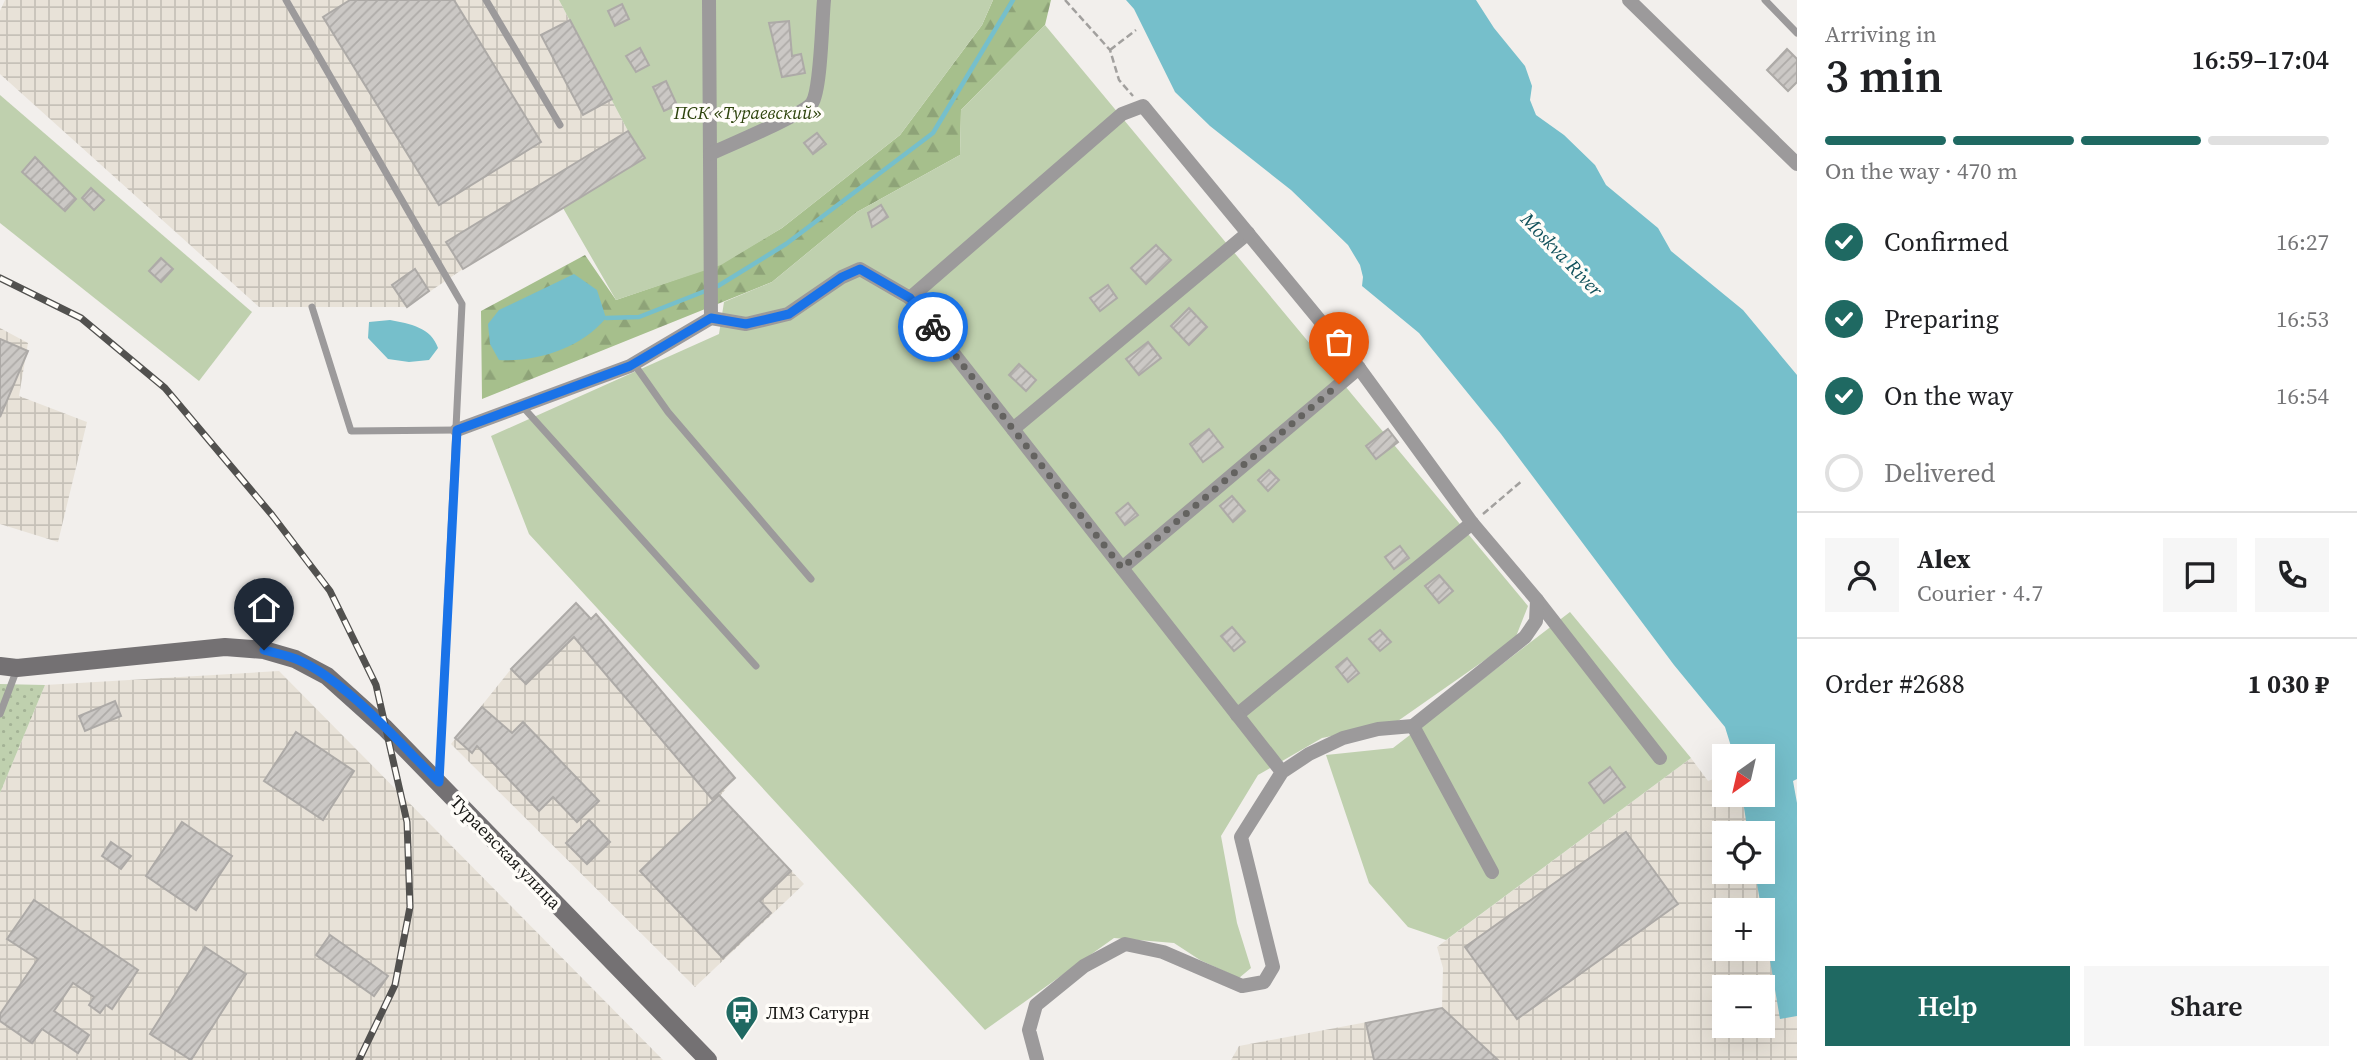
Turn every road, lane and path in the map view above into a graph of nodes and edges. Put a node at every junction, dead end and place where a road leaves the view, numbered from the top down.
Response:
1 (286, 0) edge
2 (486, 0) edge
3 (709, 0) edge
4 (824, 0) edge
5 (1065, 0) edge
6 (1629, 0) edge
7 (1765, 0) edge
8 (1136, 30) dead end
9 (1797, 33) edge
10 (1110, 50) junction
11 (1143, 106) junction
12 (560, 125) dead end
13 (710, 154) junction
14 (1797, 164) edge
15 (1248, 233) junction
16 (910, 298) junction
17 (312, 307) dead end
18 (711, 318) junction
19 (634, 364) junction
20 (1359, 368) junction
21 (522, 406) junction
22 (1013, 429) junction
23 (457, 430) junction
24 (1523, 480) dead end
25 (1472, 523) junction
26 (1122, 568) junction
27 (811, 579) dead end
28 (1538, 600) junction
29 (756, 666) dead end
30 (9, 667) edge
31 (0, 714) edge
32 (1237, 715) junction
33 (1413, 726) junction
34 (1660, 758) dead end
35 (1282, 772) junction
36 (439, 782) junction
37 (1492, 872) dead end
38 (708, 1060) edge
39 (1037, 1060) edge

1 - 23 lane
2 - 12 lane
3 - 13 street
4 - 13 street
5 - 10 path
6 - 14 street
7 - 9 lane
8 - 10 path
10 - 11 path
11 - 15 street
11 - 16 street
13 - 18 street
15 - 20 street
15 - 22 street
16 - 18 street
16 - 22 street
17 - 23 lane
18 - 19 street
19 - 21 street
19 - 27 lane
20 - 25 street
20 - 26 street
21 - 23 street
21 - 29 lane
22 - 26 street
23 - 36 lane
24 - 25 path
25 - 28 street
25 - 32 street
26 - 32 street
28 - 33 street
28 - 34 street
30 - 31 lane
30 - 36 main road, Тураевская улица
32 - 35 street
33 - 35 street
33 - 37 street
35 - 39 street
36 - 38 main road, Тураевская улица

